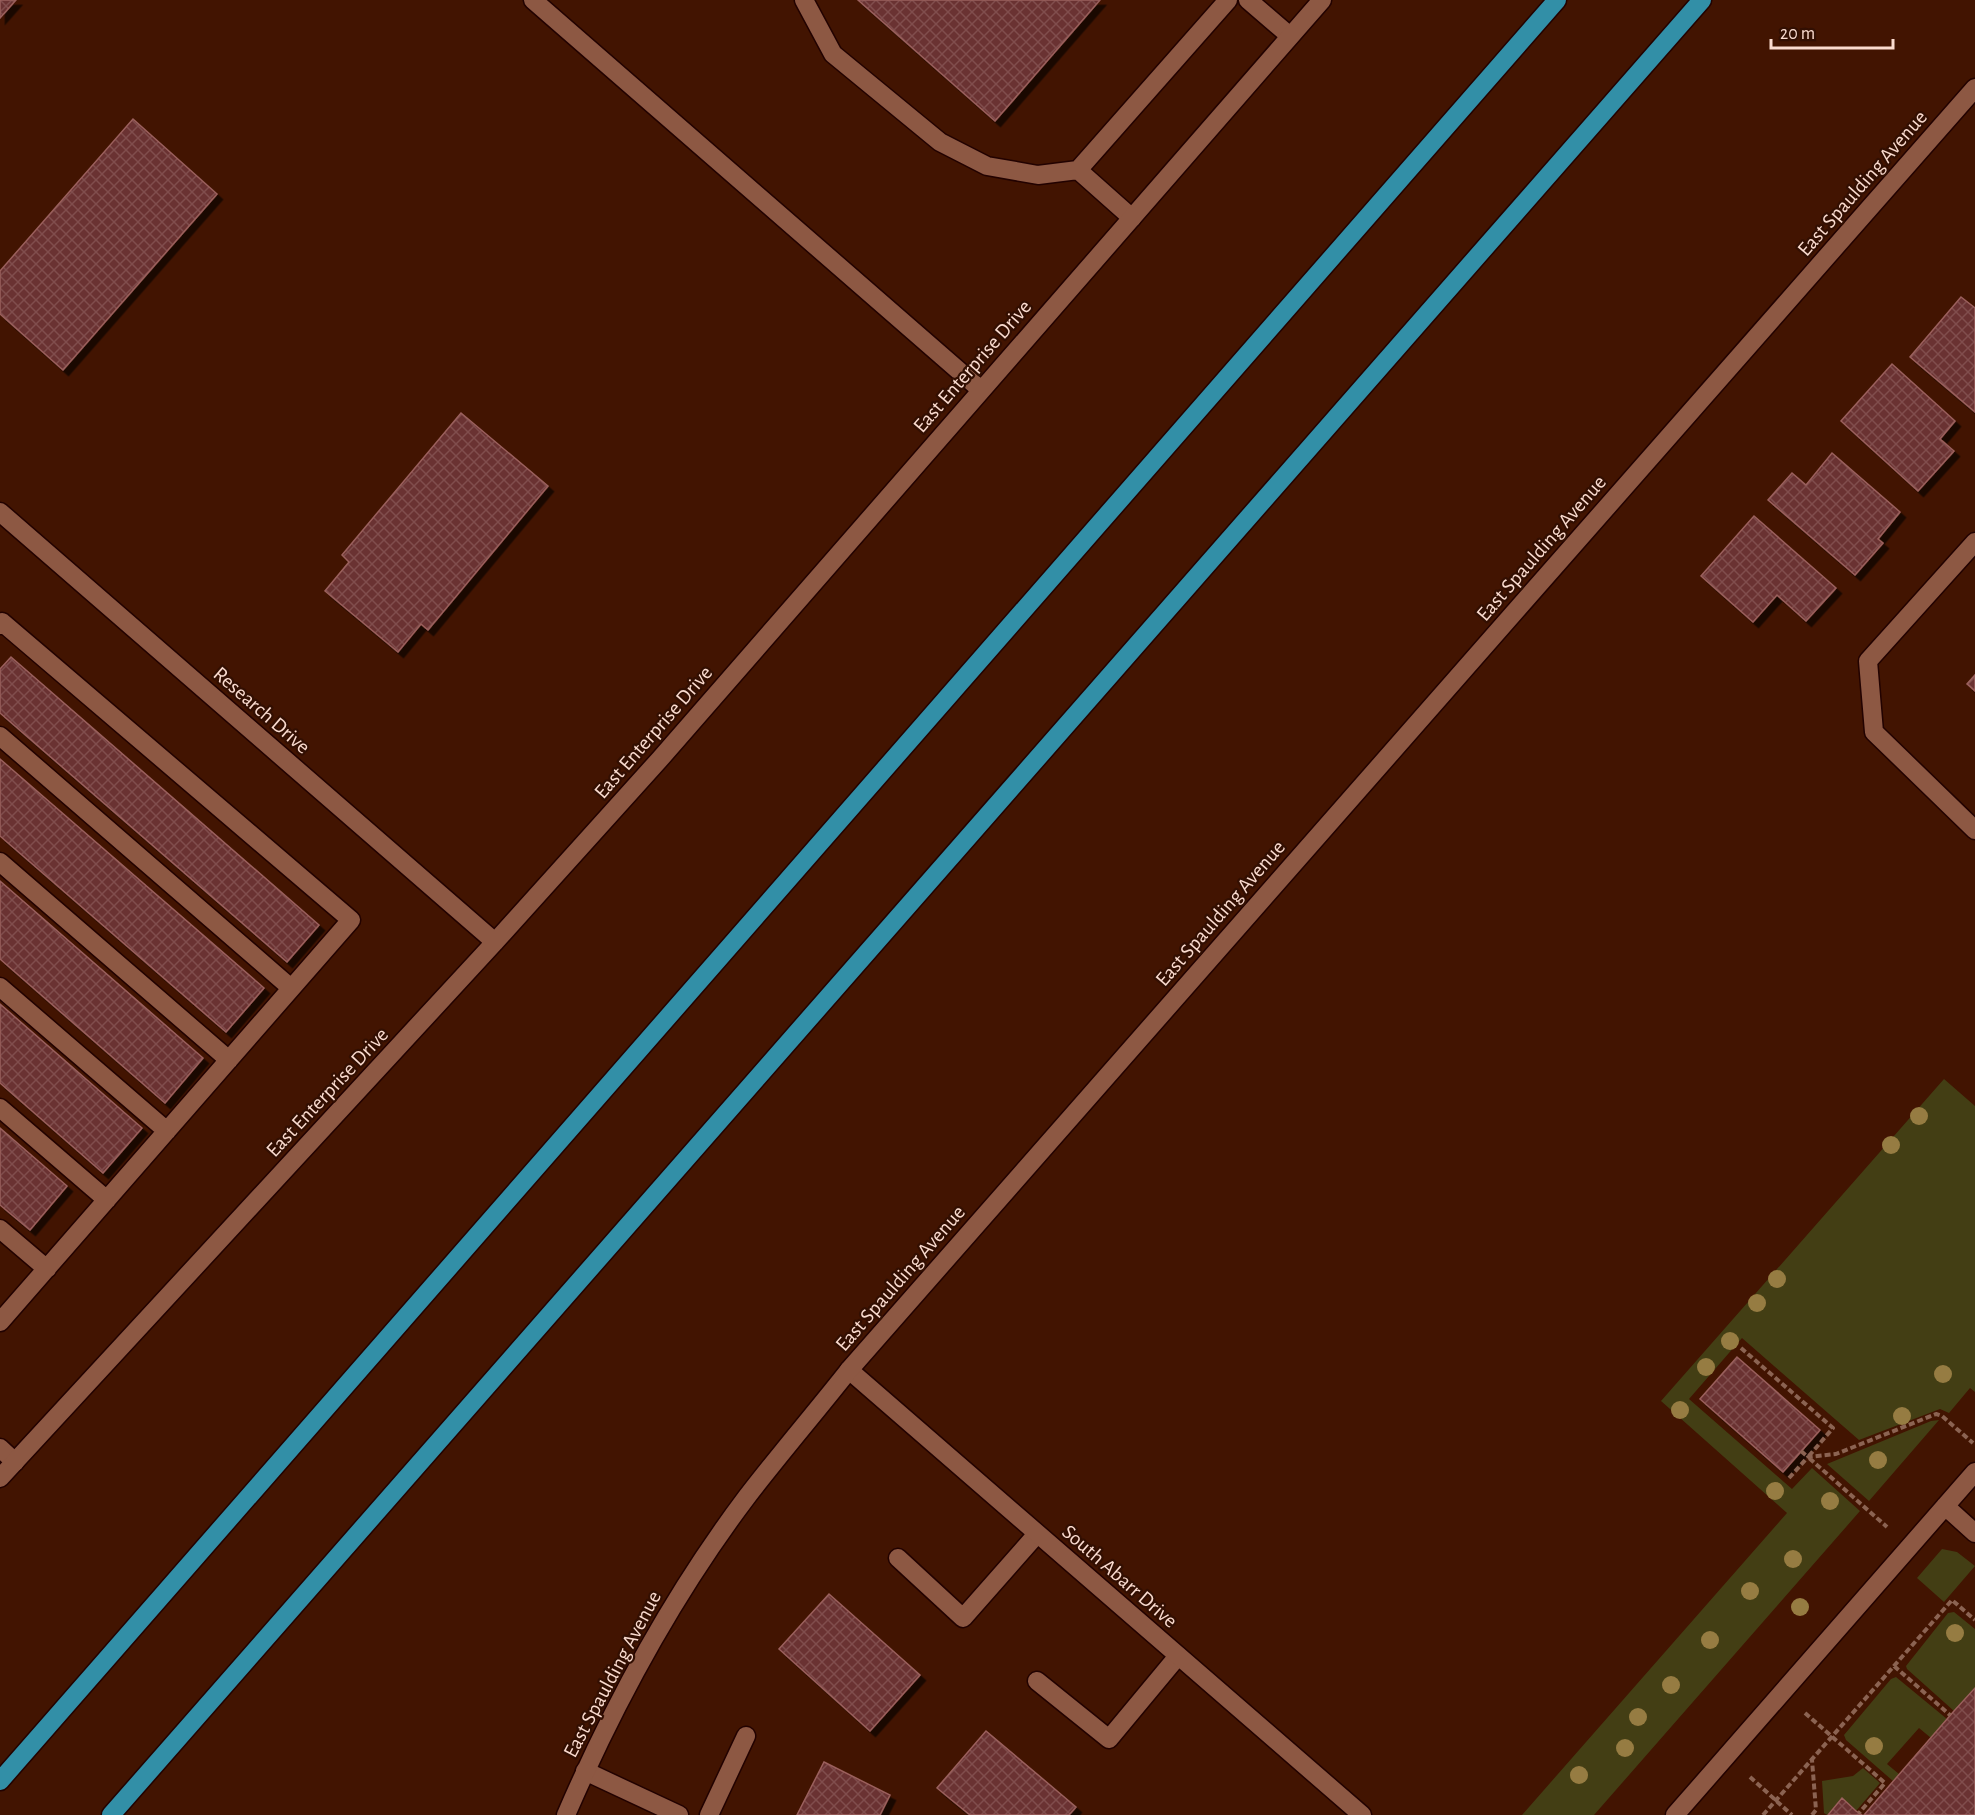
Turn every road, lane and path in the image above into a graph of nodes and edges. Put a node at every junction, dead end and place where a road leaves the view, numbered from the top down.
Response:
1 (533, 0) edge
2 (804, 0) edge
3 (1228, 0) edge
4 (1248, 0) edge
5 (1322, 0) edge
6 (1557, 0) edge
7 (1702, 0) edge
8 (1290, 36) junction
9 (1975, 88) edge
10 (1078, 170) junction
11 (1132, 218) junction
12 (981, 390) junction
13 (0, 512) edge
14 (1975, 542) edge
15 (0, 625) edge
16 (0, 736) edge
17 (1975, 830) edge
18 (0, 862) edge
19 (495, 942) junction
20 (0, 987) edge
21 (291, 988) junction
22 (229, 1060) junction
23 (0, 1108) edge
24 (167, 1131) junction
25 (107, 1200) junction
26 (0, 1229) edge
27 (47, 1269) junction
28 (0, 1322) edge
29 (1741, 1348) dead end
30 (849, 1370) junction
31 (1975, 1445) edge
32 (0, 1448) edge
33 (1801, 1451) dead end
34 (1808, 1457) junction
35 (15, 1462) junction
36 (1975, 1472) edge
37 (0, 1478) edge
38 (1789, 1478) dead end
39 (1945, 1506) junction
40 (1037, 1533) junction
41 (1975, 1533) edge
42 (1910, 1548) junction
43 (898, 1558) dead end
44 (1975, 1620) edge
45 (1178, 1656) junction
46 (1894, 1666) junction
47 (1037, 1681) dead end
48 (1782, 1693) junction
49 (1950, 1715) dead end
50 (746, 1736) dead end
51 (1832, 1737) junction
52 (1727, 1756) junction
53 (1812, 1760) junction
54 (585, 1771) junction
55 (0, 1781) edge
56 (1776, 1800) junction
57 (1859, 1813) dead end
58 (111, 1815) edge
59 (566, 1815) edge
60 (679, 1815) edge
61 (709, 1815) edge
62 (1362, 1815) edge
63 (1675, 1815) edge
64 (1763, 1815) edge
65 (1792, 1815) edge
66 (1812, 1815) edge

1 - 12 street
2 - 10 street
3 - 10 street
4 - 8 street
5 - 8 street, East Enterprise Drive
6 - 55 highway
7 - 58 highway
8 - 11 street, East Enterprise Drive
9 - 30 street, East Spaulding Avenue
10 - 11 street
11 - 12 street, East Enterprise Drive
12 - 19 street, East Enterprise Drive
13 - 19 street, Research Drive
14 - 17 street
15 - 21 street
16 - 21 street
18 - 22 street
19 - 35 street, East Enterprise Drive
20 - 24 street
21 - 22 street
22 - 24 street
23 - 25 street
24 - 25 street
25 - 27 street
26 - 27 street
27 - 28 street
29 - 34 path
30 - 40 street, South Abarr Drive
30 - 54 street, East Spaulding Avenue
31 - 34 path
32 - 35 street
33 - 34 path
34 - 38 path
34 - 42 path
35 - 37 street, East Enterprise Drive
36 - 39 street
39 - 41 street
39 - 42 street
40 - 43 street
40 - 45 street, South Abarr Drive
42 - 48 street
44 - 46 path
45 - 47 street
45 - 62 street, South Abarr Drive
46 - 49 path
46 - 51 path
48 - 51 path
48 - 52 street
50 - 61 street
51 - 53 path
51 - 57 path
52 - 56 path
52 - 63 street
53 - 56 path
53 - 66 path
54 - 59 street, East Spaulding Avenue
54 - 60 street
56 - 64 path
56 - 65 path

